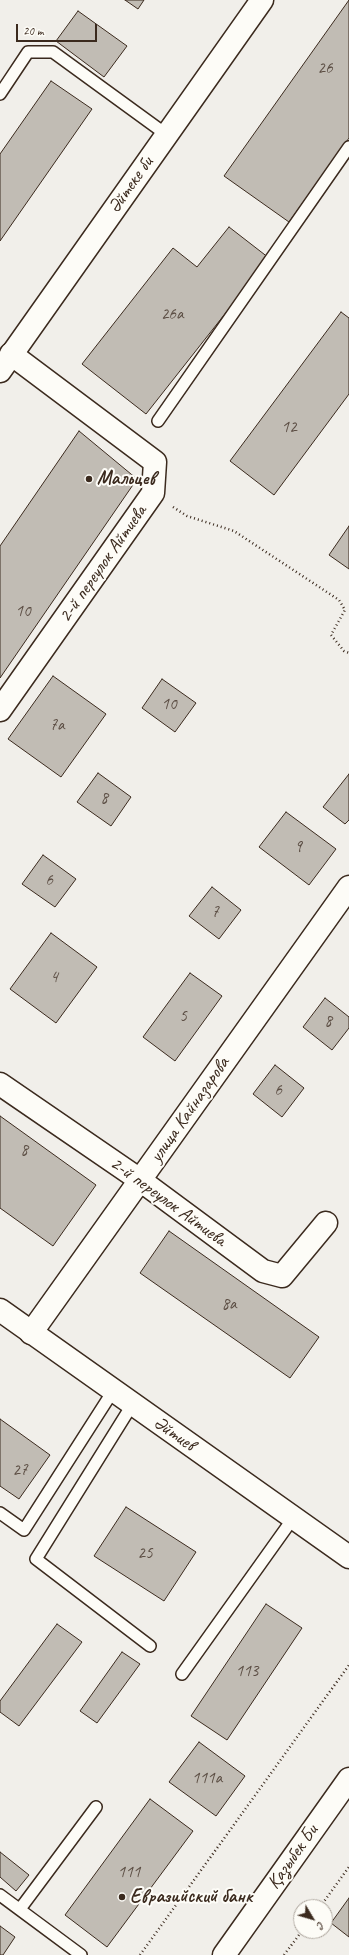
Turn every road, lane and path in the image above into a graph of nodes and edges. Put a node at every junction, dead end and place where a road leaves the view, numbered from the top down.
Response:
1 (262, 0) edge
2 (0, 94) edge
3 (167, 134) junction
4 (349, 147) edge
5 (4, 357) edge
6 (158, 421) dead end
7 (153, 493) junction
8 (349, 653) edge
9 (0, 710) edge
10 (349, 887) edge
11 (0, 1084) edge
12 (140, 1180) junction
13 (326, 1223) dead end
14 (0, 1310) edge
15 (31, 1333) junction
16 (113, 1391) junction
17 (132, 1405) junction
18 (0, 1513) edge
19 (294, 1517) junction
20 (349, 1557) edge
21 (150, 1646) dead end
22 (349, 1665) edge
23 (182, 1674) dead end
24 (349, 1779) edge
25 (96, 1807) dead end
26 (349, 1867) edge
27 (0, 1895) edge
28 (326, 1899) edge
29 (20, 1909) junction
30 (296, 1939) edge
31 (81, 1955) edge
32 (140, 1955) edge
33 (224, 1955) edge
34 (284, 1955) edge

1 - 3 street, Әйтеке би
2 - 3 lane
3 - 5 street, Әйтеке би
4 - 6 lane
5 - 7 street, 2-й переулок Айтиева
7 - 8 path
7 - 9 street, 2-й переулок Айтиева
10 - 12 street, улица Кайназарова
11 - 12 street, 2-й переулок Айтиева
12 - 13 street, 2-й переулок Айтиева
12 - 15 street, улица Кайназарова
14 - 15 street, Әйтиев
15 - 16 street, Әйтиев
16 - 17 street, Әйтиев
16 - 18 lane
17 - 19 street, Әйтиев
17 - 21 lane
19 - 20 street, Әйтиев
19 - 23 lane
22 - 32 path
24 - 33 street, Қазыбек Би
25 - 29 lane
26 - 28 path
27 - 29 lane
29 - 31 lane
30 - 34 path

